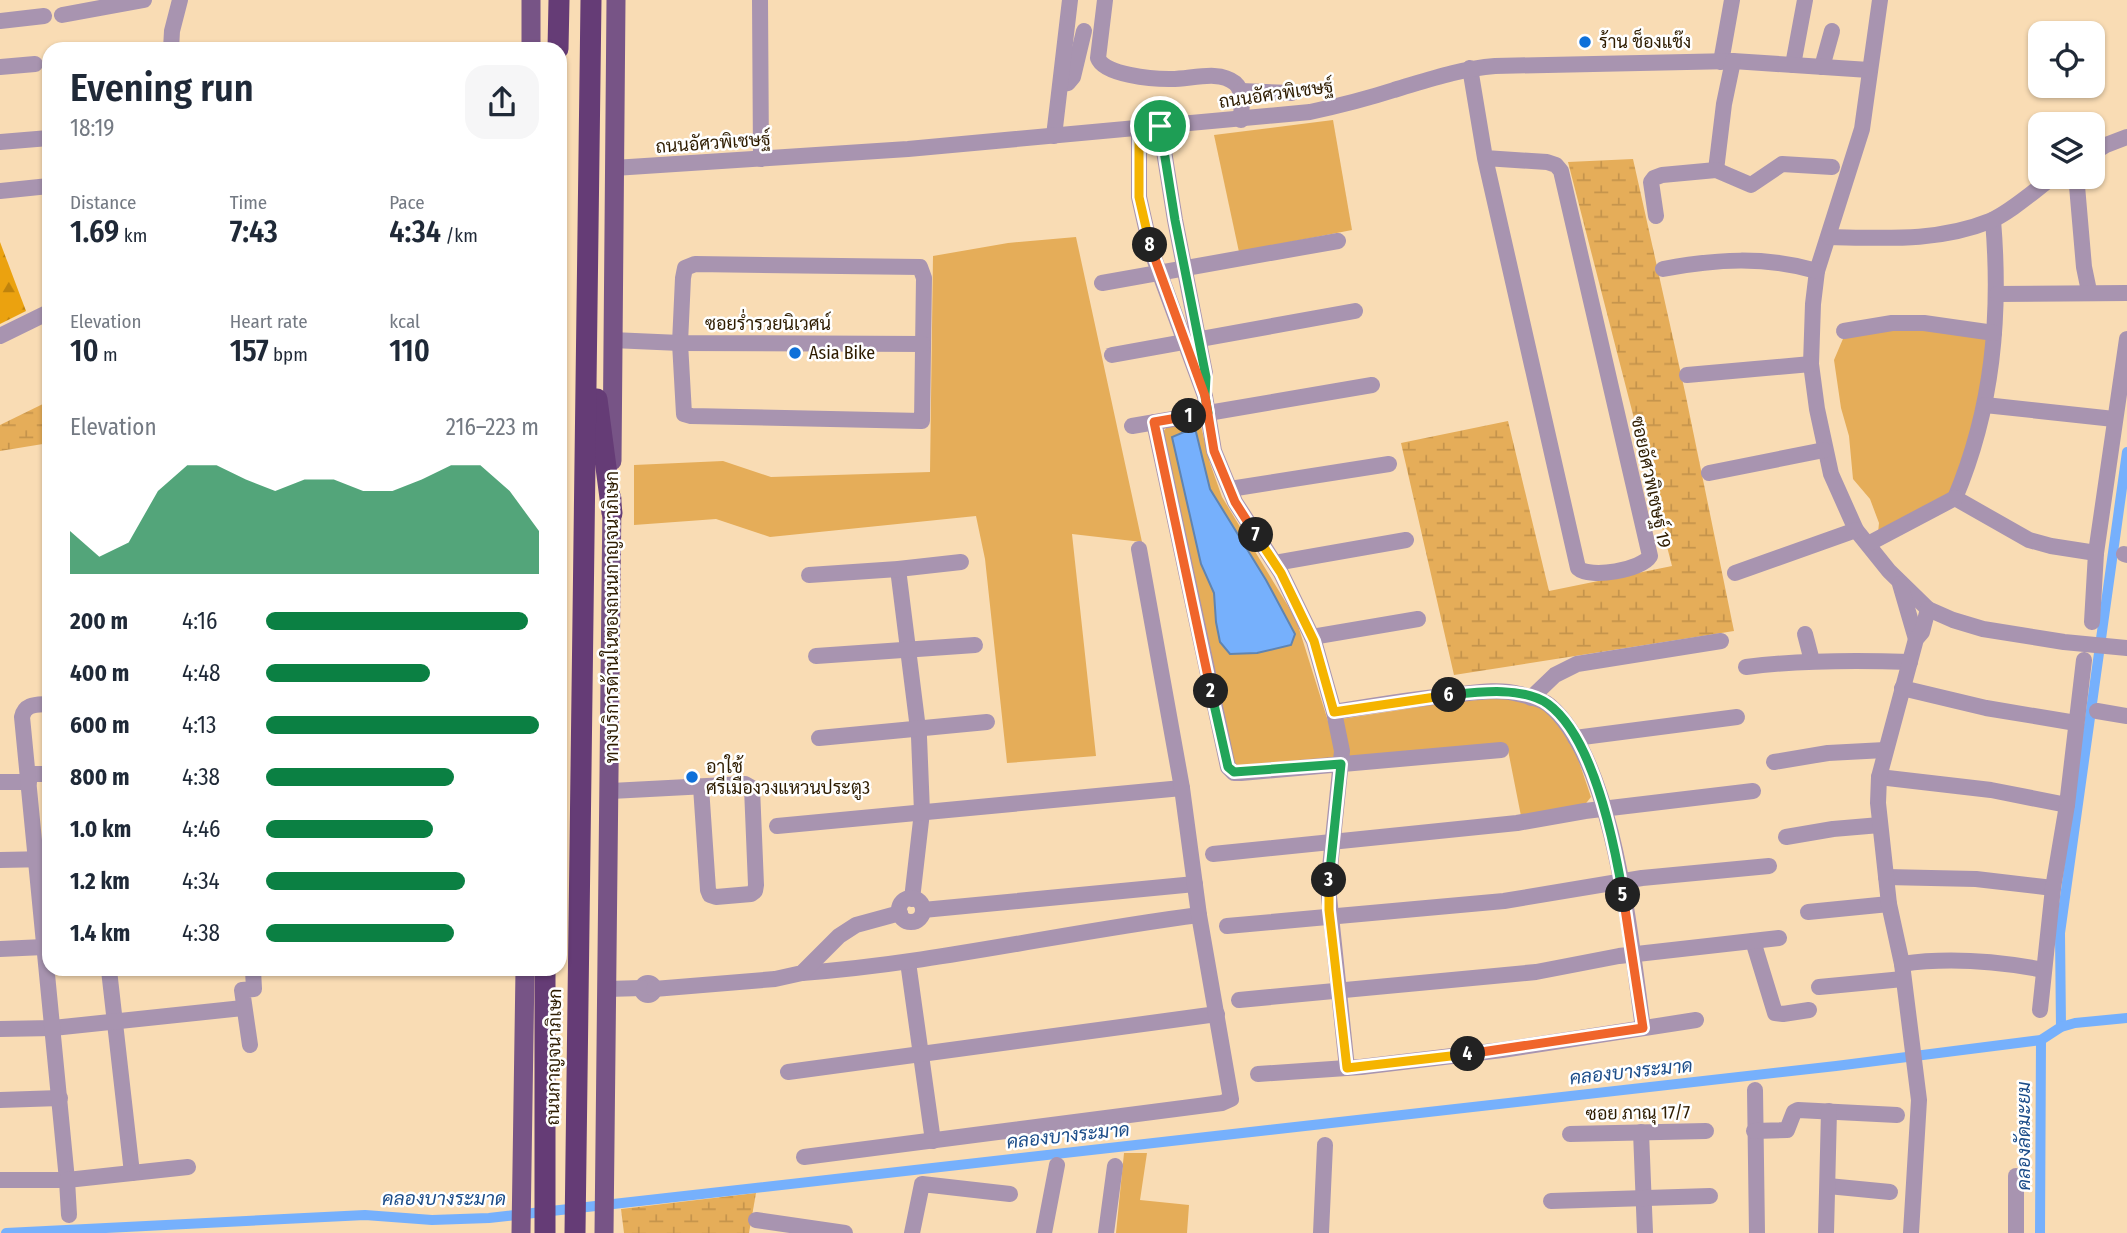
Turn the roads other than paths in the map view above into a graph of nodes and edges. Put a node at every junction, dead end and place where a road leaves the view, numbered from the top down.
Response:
1 (144, 0) edge
2 (180, 0) edge
3 (531, 0) edge
4 (559, 0) edge
5 (591, 0) edge
6 (616, 0) edge
7 (760, 0) edge
8 (1070, 0) edge
9 (1105, 0) edge
10 (1732, 0) edge
11 (1805, 0) edge
12 (1880, 0) edge
13 (62, 15) dead end
14 (44, 16) dead end
15 (0, 21) edge
16 (1084, 31) dead end
17 (1832, 31) dead end
18 (171, 42) edge
19 (531, 42) edge
20 (558, 42) edge
21 (1727, 62) junction
22 (35, 64) dead end
23 (1793, 65) junction
24 (0, 67) edge
25 (1822, 67) junction
26 (1470, 68) junction
27 (1869, 70) junction
28 (1061, 84) junction
29 (1241, 91) junction
30 (1292, 93) dead end
31 (1241, 120) junction
32 (1160, 126) junction
33 (1139, 128) junction
34 (1054, 136) junction
35 (2127, 137) edge
36 (42, 139) edge
37 (0, 142) edge
38 (2105, 146) edge
39 (761, 159) junction
40 (1485, 159) junction
41 (1832, 167) dead end
42 (614, 168) junction
43 (1716, 170) junction
44 (42, 187) edge
45 (2036, 189) edge
46 (2077, 189) edge
47 (0, 191) edge
48 (1656, 216) dead end
49 (1993, 220) junction
50 (1829, 237) junction
51 (1338, 241) dead end
52 (1184, 268) junction
53 (1663, 269) dead end
54 (1817, 271) junction
55 (1160, 272) junction
56 (1102, 283) dead end
57 (2089, 291) junction
58 (2127, 293) edge
59 (1997, 294) junction
60 (1356, 311) dead end
61 (42, 315) edge
62 (587, 327) junction
63 (1844, 331) dead end
64 (1994, 333) junction
65 (0, 336) edge
66 (2127, 339) edge
67 (612, 340) junction
68 (1192, 340) junction
69 (680, 342) junction
70 (923, 344) junction
71 (1112, 355) dead end
72 (1811, 364) junction
73 (1687, 374) dead end
74 (1372, 385) dead end
75 (1985, 405) junction
76 (1208, 413) junction
77 (2115, 419) junction
78 (1154, 422) junction
79 (1132, 426) dead end
80 (1824, 450) junction
81 (1389, 464) dead end
82 (1709, 474) dead end
83 (1230, 489) junction
84 (1955, 498) junction
85 (612, 513) junction
86 (1856, 530) junction
87 (1406, 540) dead end
88 (1868, 544) junction
89 (1139, 549) dead end
90 (2096, 553) junction
91 (961, 562) dead end
92 (1275, 563) junction
93 (898, 569) junction
94 (1735, 573) dead end
95 (809, 575) dead end
96 (1899, 581) junction
97 (1928, 609) junction
98 (1418, 619) dead end
99 (2092, 622) dead end
100 (1805, 634) dead end
101 (1312, 637) junction
102 (1916, 639) junction
103 (1721, 641) dead end
104 (975, 645) dead end
105 (2127, 648) edge
106 (909, 650) junction
107 (816, 656) dead end
108 (2084, 660) dead end
109 (1812, 661) junction
110 (1910, 662) junction
111 (1746, 667) dead end
112 (1902, 688) junction
113 (1531, 698) junction
114 (42, 705) edge
115 (2097, 711) dead end
116 (1334, 712) junction
117 (2127, 716) edge
118 (1737, 717) dead end
119 (987, 722) dead end
120 (2076, 723) junction
121 (918, 729) junction
122 (818, 738) dead end
123 (1575, 738) junction
124 (1501, 750) dead end
125 (1885, 750) junction
126 (1774, 762) dead end
127 (1341, 764) junction
128 (42, 775) edge
129 (1879, 777) junction
130 (29, 778) junction
131 (0, 782) edge
132 (701, 787) junction
133 (1182, 788) junction
134 (611, 791) junction
135 (1753, 791) dead end
136 (2067, 805) junction
137 (1604, 809) junction
138 (922, 812) junction
139 (1880, 825) junction
140 (777, 826) dead end
141 (1786, 837) dead end
142 (1333, 843) junction
143 (1213, 854) dead end
144 (42, 859) edge
145 (0, 860) edge
146 (1769, 866) dead end
147 (1886, 877) junction
148 (1621, 881) junction
149 (1195, 884) junction
150 (2053, 888) junction
151 (917, 904) junction
152 (1889, 904) junction
153 (1808, 912) dead end
154 (1199, 915) junction
155 (1330, 917) junction
156 (1227, 926) dead end
157 (1779, 938) dead end
158 (1754, 941) junction
159 (42, 947) edge
160 (0, 950) edge
161 (1632, 955) junction
162 (908, 962) junction
163 (2044, 970) junction
164 (1903, 971) junction
165 (802, 973) junction
166 (47, 976) edge
167 (110, 976) edge
168 (253, 976) edge
169 (525, 976) edge
170 (545, 976) edge
171 (1819, 987) dead end
172 (607, 989) junction
173 (1338, 991) junction
174 (1239, 1000) dead end
175 (243, 1008) junction
176 (1809, 1010) dead end
177 (2040, 1010) dead end
178 (1217, 1014) junction
179 (1696, 1020) dead end
180 (116, 1021) junction
181 (53, 1028) junction
182 (1643, 1028) junction
183 (0, 1029) edge
184 (250, 1045) dead end
185 (920, 1055) junction
186 (1347, 1068) junction
187 (788, 1072) dead end
188 (1258, 1074) dead end
189 (1755, 1090) dead end
190 (60, 1098) junction
191 (0, 1100) edge
192 (1829, 1111) junction
193 (1897, 1115) dead end
194 (1706, 1131) dead end
195 (1754, 1131) junction
196 (1641, 1132) junction
197 (1570, 1134) dead end
198 (933, 1141) junction
199 (1325, 1145) dead end
200 (804, 1157) dead end
201 (1057, 1165) dead end
202 (1115, 1166) dead end
203 (188, 1167) dead end
204 (132, 1172) junction
205 (2016, 1176) dead end
206 (0, 1180) edge
207 (67, 1180) junction
208 (1828, 1186) junction
209 (1890, 1192) dead end
210 (1010, 1194) dead end
211 (1710, 1196) dead end
212 (1644, 1199) junction
213 (1550, 1201) dead end
214 (69, 1215) dead end
215 (756, 1220) dead end
216 (521, 1233) edge
217 (545, 1233) edge
218 (575, 1233) edge
219 (604, 1233) edge
220 (845, 1233) edge
221 (912, 1233) edge
222 (1044, 1233) edge
223 (1106, 1233) edge
224 (1321, 1233) edge
225 (1645, 1233) edge
226 (1757, 1233) edge
227 (1826, 1233) edge
228 (1911, 1233) edge
229 (2016, 1233) edge

1 - 13 street
2 - 18 street
3 - 19 main road
4 - 20 highway
5 - 62 highway, ถนนกาญจนาภิเษก
6 - 42 main road, ทางบริการด้านในของถนนกาญจนาภิเษก
7 - 39 street
8 - 28 street
9 - 29 street
10 - 21 street
11 - 23 street
12 - 27 street
14 - 15 street
16 - 28 street
17 - 25 street
21 - 23 street, ถนนอัศวพิเชษฐ์
21 - 26 street, ถนนอัศวพิเชษฐ์
21 - 43 street
22 - 24 street
23 - 25 street, ถนนอัศวพิเชษฐ์
25 - 27 street, ถนนอัศวพิเชษฐ์
26 - 31 street, ถนนอัศวพิเชษฐ์
26 - 40 street, ซอยอัศวพิเชษฐ์ 19
27 - 50 street
28 - 34 street
29 - 30 street
29 - 31 street
31 - 32 street, ถนนอัศวพิเชษฐ์
32 - 33 street, ถนนอัศวพิเชษฐ์
32 - 52 street
33 - 34 street, ถนนอัศวพิเชษฐ์
33 - 55 street
34 - 39 street, ถนนอัศวพิเชษฐ์
35 - 38 street
36 - 37 street
39 - 42 street, ถนนอัศวพิเชษฐ์
40 - 40 street, ซอยอัศวพิเชษฐ์ 19
41 - 43 street
42 - 67 main road, ทางบริการด้านในของถนนกาญจนาภิเษก
43 - 48 street
44 - 47 street
45 - 49 street
46 - 57 street
49 - 50 street
49 - 59 street
50 - 54 street
51 - 52 street
52 - 55 street
52 - 68 street
53 - 54 street
54 - 72 street
55 - 56 street
55 - 68 street
57 - 58 street
57 - 59 street
59 - 64 street
60 - 68 street
61 - 65 street
62 - 85 highway
62 - 218 highway, ถนนกาญจนาภิเษก
63 - 64 street
64 - 75 street
66 - 77 street
67 - 69 street, ซอยร่ำรวยนิเวศน์
67 - 85 main road, ทางบริการด้านในของถนนกาญจนาภิเษก
68 - 71 street
68 - 76 street
69 - 70 street, ซอยร่ำรวยนิเวศน์
69 - 70 street
69 - 70 street
72 - 73 street
72 - 80 street
74 - 76 street
75 - 77 street
75 - 84 street
76 - 78 street
76 - 83 street
77 - 90 street
78 - 79 street
78 - 127 street
80 - 82 street
80 - 86 street
81 - 83 street
83 - 92 street
84 - 88 street
84 - 90 street
85 - 134 main road, ทางบริการด้านในของถนนกาญจนาภิเษก
86 - 88 street
86 - 94 street
87 - 92 street
88 - 96 street
89 - 133 street
90 - 99 street
91 - 93 street
92 - 101 street
93 - 95 street
93 - 106 street
96 - 97 street
96 - 102 street
97 - 102 street
97 - 105 street
98 - 101 street
100 - 109 street
101 - 116 street
102 - 110 street
103 - 113 street
104 - 106 street
106 - 107 street
106 - 121 street
108 - 120 street
109 - 110 street
109 - 111 street
110 - 112 street
112 - 120 street
112 - 125 street
113 - 116 street
113 - 123 street
114 - 130 street
115 - 117 street
116 - 127 street
118 - 123 street
119 - 121 street
120 - 136 street
121 - 122 street
121 - 138 street
123 - 137 street
124 - 127 street
125 - 126 street
125 - 129 street
127 - 142 street
128 - 130 street
129 - 136 street
129 - 139 street
130 - 131 street
130 - 144 street
132 - 132 street
132 - 134 street
133 - 138 street
133 - 149 street
134 - 172 main road, ทางบริการด้านในของถนนกาญจนาภิเษก
135 - 137 street
136 - 150 street
137 - 142 street
137 - 148 street
138 - 140 street
138 - 151 street
139 - 141 street
139 - 147 street
142 - 143 street
142 - 155 street
144 - 145 street
146 - 148 street
147 - 150 street
147 - 152 street
148 - 155 street
148 - 161 street
149 - 151 street
149 - 154 street
150 - 163 street
151 - 165 street
152 - 153 street
152 - 164 street
154 - 162 street
154 - 178 street
155 - 156 street
155 - 173 street
157 - 158 street
158 - 161 street
158 - 176 street
159 - 160 street
161 - 173 street
161 - 182 street
162 - 165 street
162 - 185 street
163 - 164 street
163 - 177 street
164 - 171 street
164 - 228 street
165 - 172 street
166 - 181 street
167 - 180 street
168 - 175 street
169 - 216 main road
170 - 217 highway, ถนนกาญจนาภิเษก
172 - 219 main road, ทางบริการด้านในของถนนกาญจนาภิเษก
173 - 174 street
173 - 186 street
175 - 180 street
175 - 184 street
178 - 185 street
178 - 198 street
179 - 182 street
180 - 181 street
180 - 204 street
181 - 183 street
181 - 190 street
182 - 186 street
185 - 187 street
185 - 198 street
186 - 188 street
189 - 195 street
190 - 191 street
190 - 207 street
192 - 193 street
192 - 195 street
192 - 208 street
194 - 196 street, ซอย ภาณุ 17/7
195 - 226 street
196 - 197 street, ซอย ภาณุ 17/7
196 - 212 street
198 - 200 street
199 - 224 street
201 - 222 street
202 - 223 street
203 - 204 street
204 - 207 street
205 - 229 street
206 - 207 street
207 - 214 street
208 - 209 street
208 - 227 street
210 - 221 street
211 - 212 street
212 - 213 street
212 - 225 street
215 - 220 street

